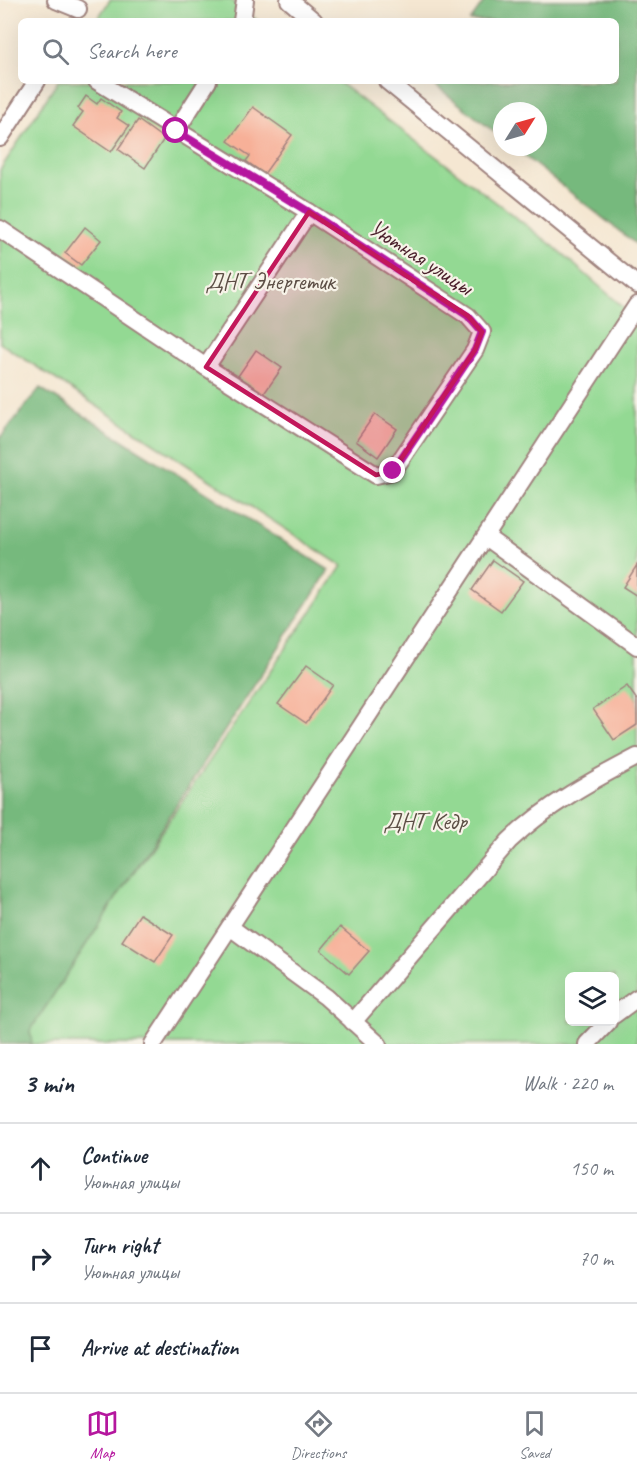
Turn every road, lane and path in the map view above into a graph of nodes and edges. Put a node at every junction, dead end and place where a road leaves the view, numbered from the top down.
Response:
1 (56, 0) edge
2 (245, 0) edge
3 (289, 0) edge
4 (77, 10) edge
5 (242, 18) edge
6 (310, 18) edge
7 (35, 84) edge
8 (102, 84) edge
9 (206, 84) edge
10 (391, 84) edge
11 (176, 131) junction
12 (0, 138) edge
13 (309, 212) junction
14 (0, 229) edge
15 (637, 285) edge
16 (637, 305) edge
17 (206, 367) junction
18 (486, 537) junction
19 (637, 646) edge
20 (637, 757) edge
21 (230, 927) junction
22 (637, 998) edge
23 (619, 1012) edge
24 (352, 1022) junction
25 (604, 1026) edge
26 (153, 1044) edge
27 (378, 1044) edge
28 (587, 1044) edge

1 - 4 street
2 - 5 street
3 - 6 street
7 - 12 street
8 - 11 street, Уютная улицы
9 - 11 street
10 - 15 street
11 - 13 street, Уютная улицы
13 - 17 street
13 - 17 street, Уютная улицы
14 - 17 street, Уютная улицы
16 - 18 street
18 - 19 street
18 - 21 street
20 - 24 street
21 - 24 street
21 - 26 street
22 - 23 street
24 - 27 street
25 - 28 street

